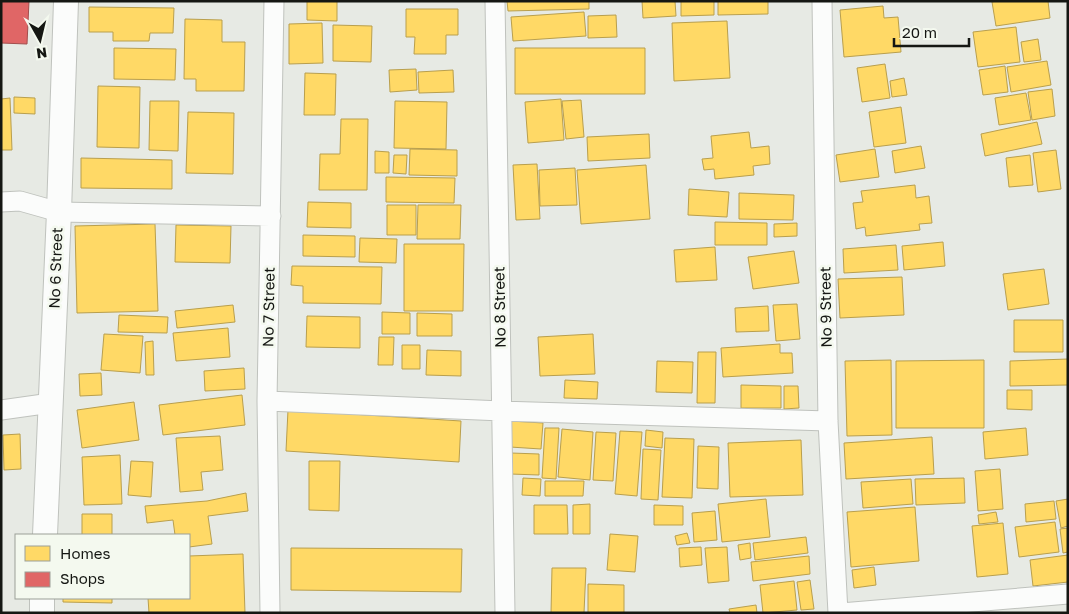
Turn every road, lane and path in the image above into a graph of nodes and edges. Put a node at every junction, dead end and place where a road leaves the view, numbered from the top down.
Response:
1 (66, 1) edge
2 (274, 1) edge
3 (494, 1) edge
4 (822, 1) edge
5 (1, 202) edge
6 (59, 212) junction
7 (271, 216) junction
8 (267, 401) junction
9 (51, 403) junction
10 (1, 410) edge
11 (502, 411) junction
12 (828, 421) junction
13 (45, 534) edge
14 (1068, 594) edge
15 (42, 599) edge
16 (42, 613) edge
17 (270, 613) edge
18 (505, 613) edge
19 (840, 613) edge

1 - 6 street, No 6 Street
2 - 7 street, No 7 Street
3 - 11 street, No 8 Street
4 - 12 street, No 9 Street
5 - 6 street
6 - 7 street
6 - 9 street, No 6 Street
7 - 8 street, No 7 Street
8 - 11 street
8 - 17 street, No 7 Street
9 - 10 street
9 - 13 street, No 6 Street
11 - 12 street
11 - 18 street, No 8 Street
12 - 19 street, No 9 Street
14 - 19 street
15 - 16 street

